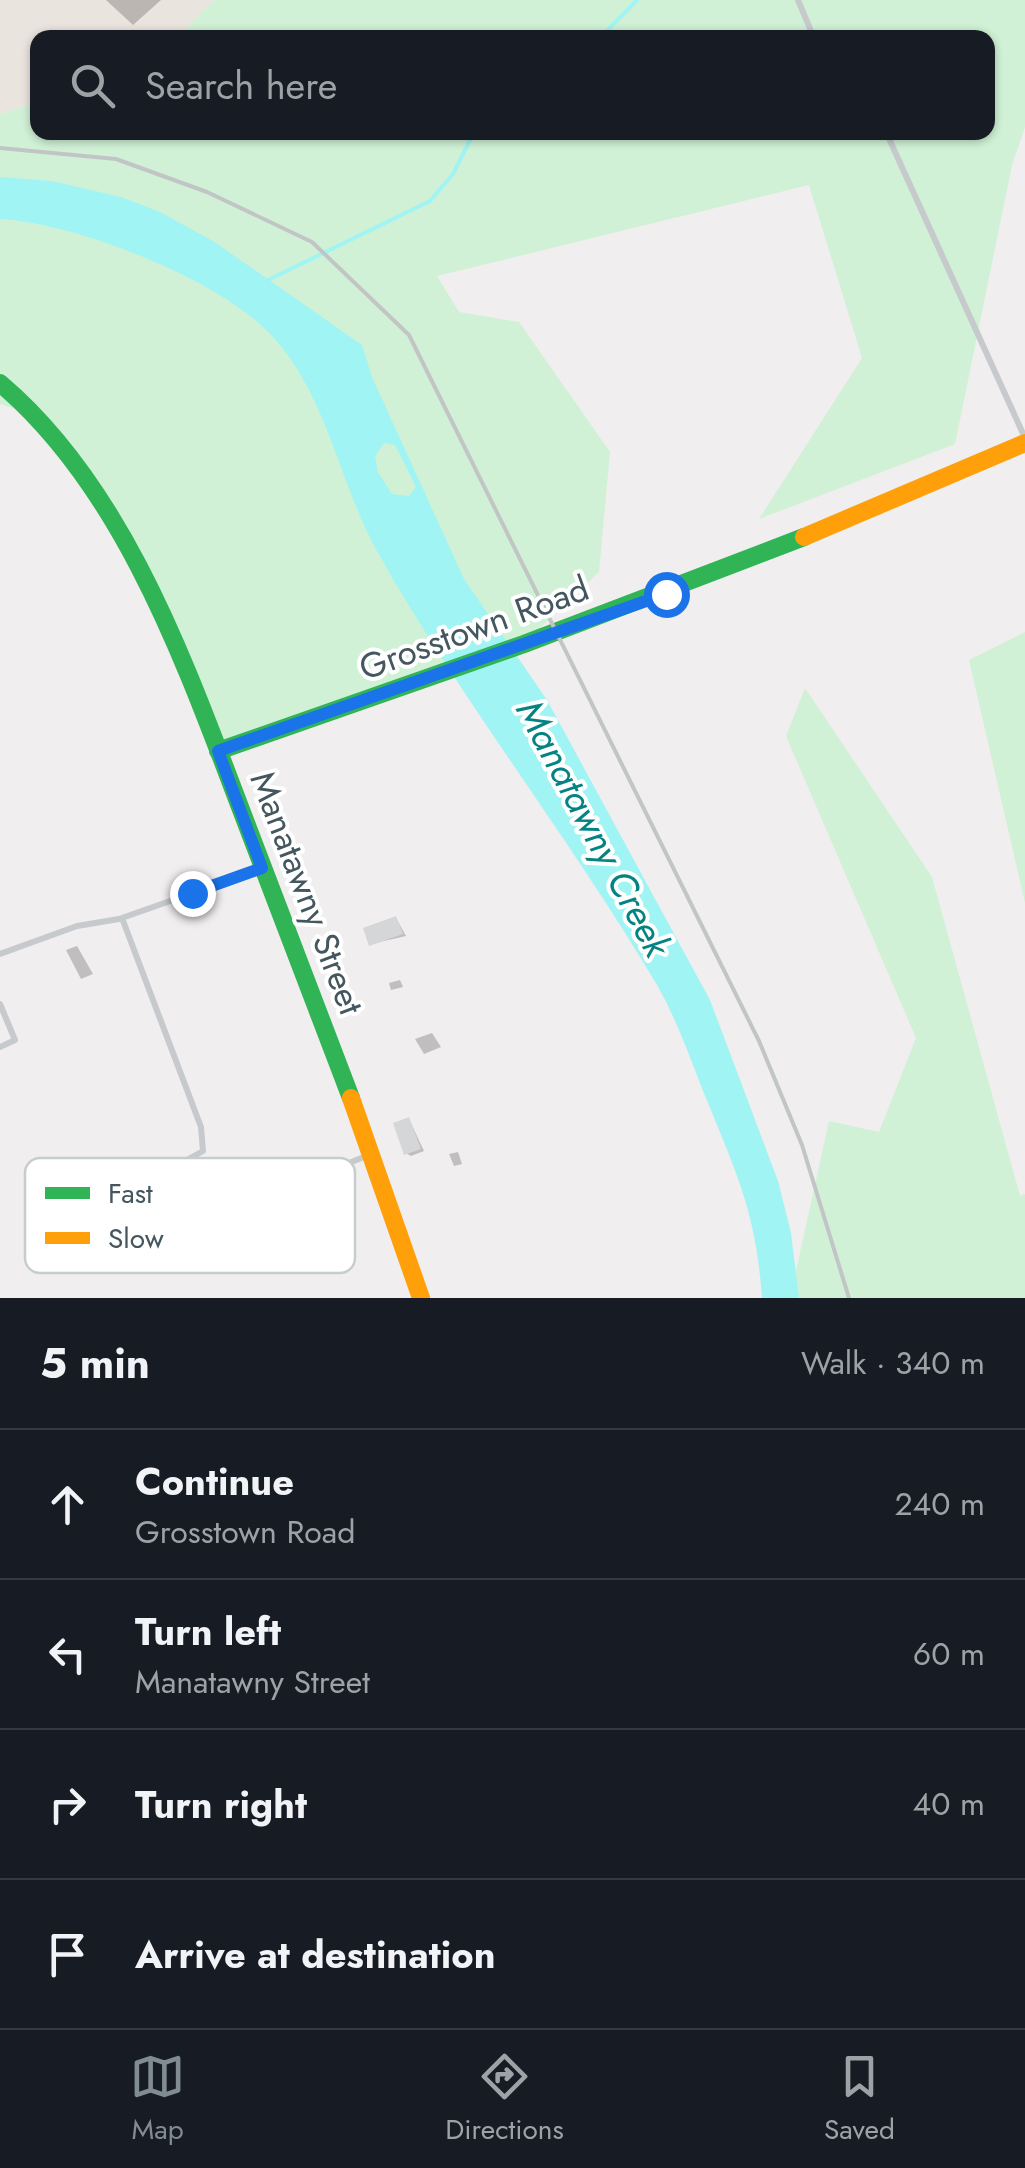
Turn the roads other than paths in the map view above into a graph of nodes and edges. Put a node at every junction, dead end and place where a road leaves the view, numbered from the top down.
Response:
1 (798, 0) edge
2 (811, 30) edge
3 (890, 140) edge
4 (0, 384) edge
5 (1025, 441) edge
6 (218, 751) junction
7 (262, 868) junction
8 (122, 918) junction
9 (0, 954) edge
10 (0, 1004) edge
11 (0, 1046) edge
12 (372, 1154) junction
13 (190, 1158) edge
14 (355, 1161) edge
15 (420, 1298) edge

1 - 2 lane
3 - 5 lane
4 - 6 street, Manatawny Street
5 - 6 street, Grosstown Road
6 - 7 street, Manatawny Street
7 - 8 lane
7 - 12 street, Manatawny Street
8 - 9 lane
8 - 13 lane
10 - 11 lane
12 - 14 lane
12 - 15 street, Manatawny Street

